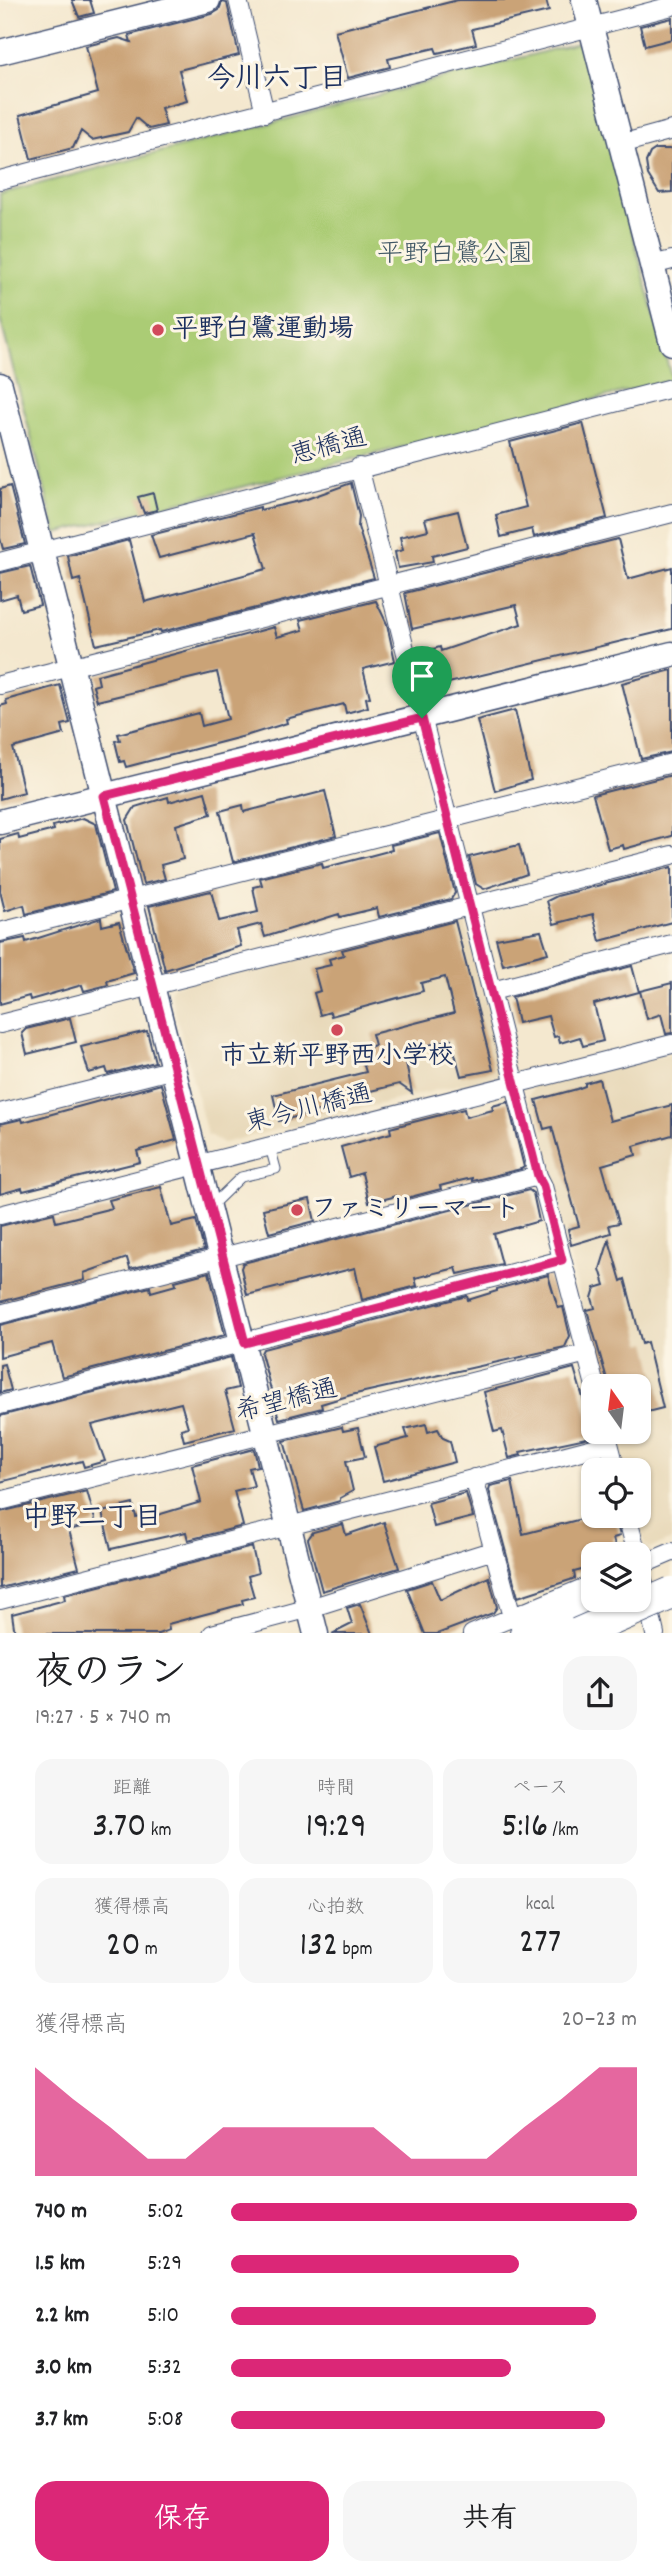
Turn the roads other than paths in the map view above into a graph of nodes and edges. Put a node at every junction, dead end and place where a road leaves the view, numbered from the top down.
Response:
1 (208, 0) edge
2 (238, 0) edge
3 (584, 0) edge
4 (672, 6) edge
5 (591, 26) junction
6 (0, 52) edge
7 (265, 113) junction
8 (672, 131) edge
9 (621, 144) junction
10 (0, 180) edge
11 (662, 263) edge
12 (672, 343) edge
13 (0, 385) edge
14 (672, 388) edge
15 (359, 467) junction
16 (672, 513) edge
17 (43, 551) junction
18 (0, 562) edge
19 (388, 586) junction
20 (672, 654) edge
21 (72, 666) junction
22 (0, 685) edge
23 (422, 718) junction
24 (672, 763) edge
25 (104, 796) junction
26 (448, 819) junction
27 (0, 822) edge
28 (672, 855) edge
29 (131, 899) junction
30 (471, 907) junction
31 (0, 932) edge
32 (672, 944) edge
33 (153, 986) junction
34 (492, 991) junction
35 (0, 1024) edge
36 (672, 1044) edge
37 (174, 1069) junction
38 (514, 1084) junction
39 (0, 1113) edge
40 (270, 1147) junction
41 (199, 1165) junction
42 (538, 1176) junction
43 (210, 1207) junction
44 (0, 1215) edge
45 (222, 1257) junction
46 (562, 1260) junction
47 (0, 1314) edge
48 (245, 1343) junction
49 (587, 1353) junction
50 (592, 1374) edge
51 (0, 1405) edge
52 (268, 1434) junction
53 (588, 1444) edge
54 (474, 1478) junction
55 (0, 1501) edge
56 (290, 1525) junction
57 (494, 1550) junction
58 (672, 1552) edge
59 (651, 1560) edge
60 (672, 1572) edge
61 (581, 1591) edge
62 (658, 1597) edge
63 (0, 1600) edge
64 (581, 1607) edge
65 (310, 1608) junction
66 (519, 1625) edge
67 (212, 1633) edge
68 (316, 1633) edge
69 (472, 1633) edge
70 (578, 1633) edge
71 (592, 1633) edge
72 (655, 1633) edge

1 - 6 street
2 - 7 street
3 - 5 street
4 - 5 street
5 - 7 street
5 - 9 street
7 - 10 street
8 - 9 street
9 - 11 street
11 - 12 street
13 - 17 street
14 - 15 street, 恵橋通
15 - 17 street, 恵橋通
15 - 19 street
16 - 19 street
17 - 18 street, 恵橋通
17 - 21 street
19 - 21 street
19 - 23 street
20 - 23 street
21 - 22 street
21 - 25 street
23 - 25 street
23 - 26 street
24 - 26 street
25 - 27 street
25 - 29 street
26 - 29 street
26 - 30 street
28 - 30 street
29 - 31 street
29 - 33 street
30 - 33 street
30 - 34 street
32 - 34 street
33 - 35 street
33 - 37 street
34 - 38 street
36 - 38 street, 東今川橋通
37 - 39 street
37 - 41 street
38 - 40 street, 東今川橋通
38 - 42 street
40 - 41 street, 東今川橋通
40 - 43 lane
41 - 43 street
41 - 44 street, 東今川橋通
42 - 45 street
42 - 46 street
43 - 45 street
45 - 47 street
45 - 48 street
46 - 48 street
46 - 49 street
48 - 51 street
48 - 52 street
49 - 50 street
49 - 52 street, 希望橋通
52 - 55 street, 希望橋通
52 - 56 street
53 - 54 street
54 - 56 street
54 - 57 street
56 - 63 street
56 - 65 street
57 - 65 street
57 - 66 street
58 - 59 street
60 - 62 highway
61 - 66 street
62 - 70 highway, bridge
62 - 71 street
62 - 72 street
64 - 66 highway
65 - 67 street
65 - 68 street
66 - 69 street

